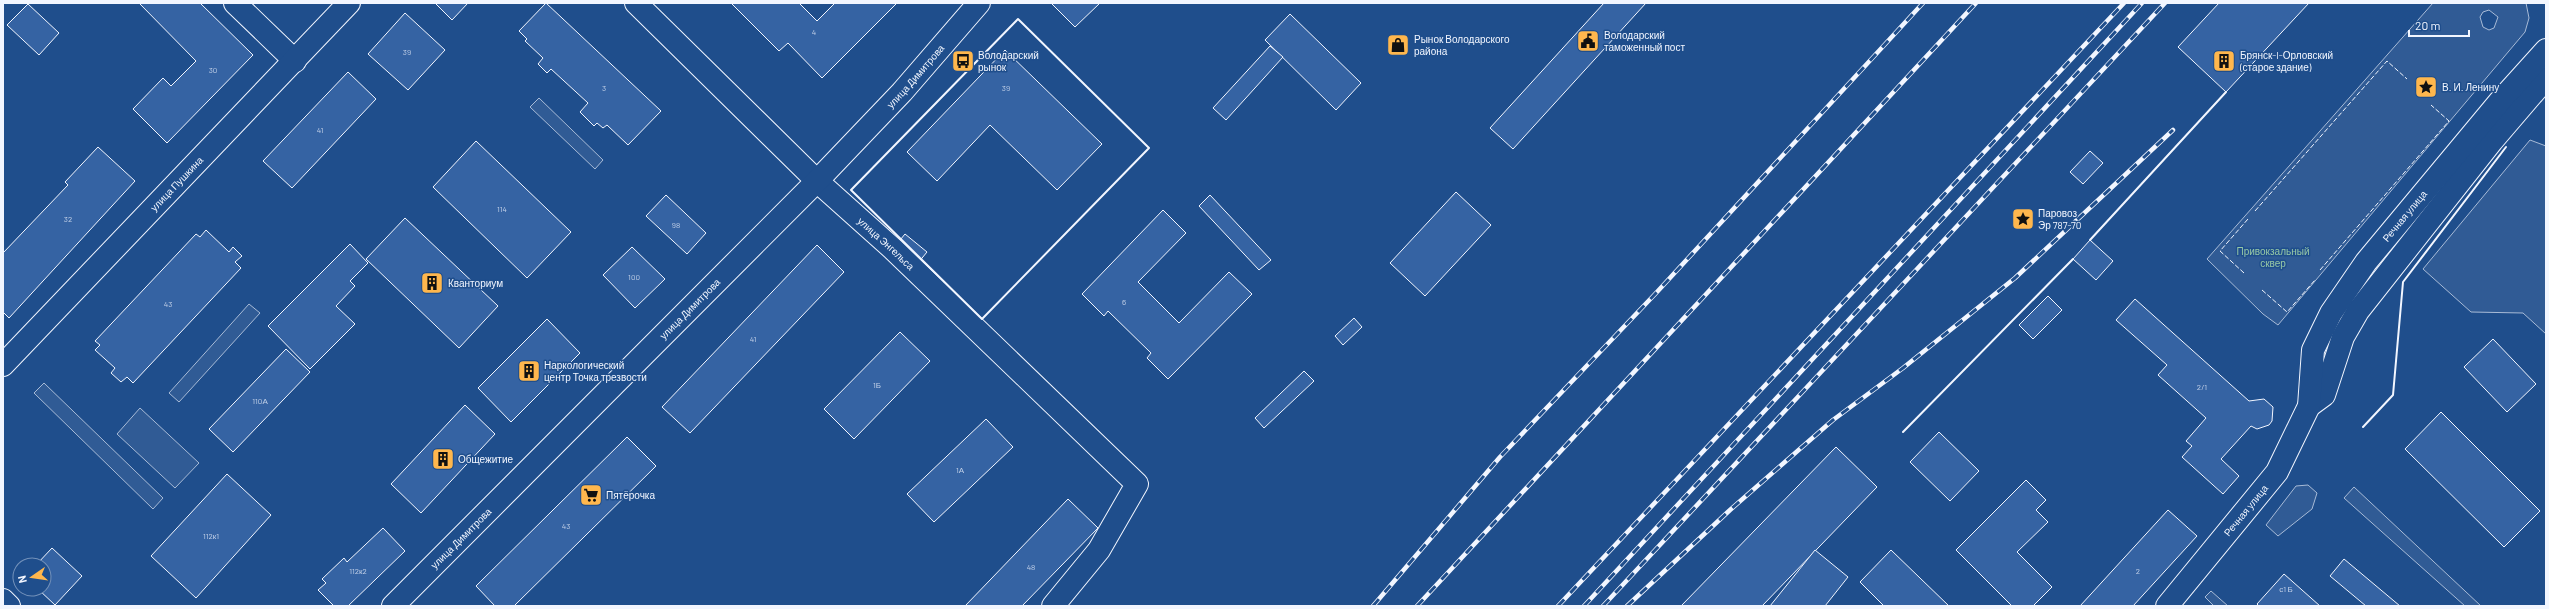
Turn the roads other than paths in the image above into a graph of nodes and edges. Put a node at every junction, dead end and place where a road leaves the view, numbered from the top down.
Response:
1 (235, 3) edge
2 (349, 3) edge
3 (636, 3) edge
4 (979, 3) edge
5 (2546, 50) edge
6 (295, 61) junction
7 (2546, 78) edge
8 (817, 181) junction
9 (3, 365) edge
10 (2309, 406) junction
11 (3, 600) edge
12 (9, 606) edge
13 (392, 606) edge
14 (1053, 606) edge
15 (2167, 606) edge

1 - 6 main road
2 - 6 main road, улица Пушкина
3 - 8 main road, улица Энгельса
4 - 8 main road, улица Димитрова
5 - 10 main road, Речная улица
6 - 9 main road, улица Пушкина
7 - 10 main road, Речная улица
8 - 13 main road, улица Димитрова
8 - 14 main road, улица Энгельса
10 - 15 main road, Речная улица
11 - 12 main road

